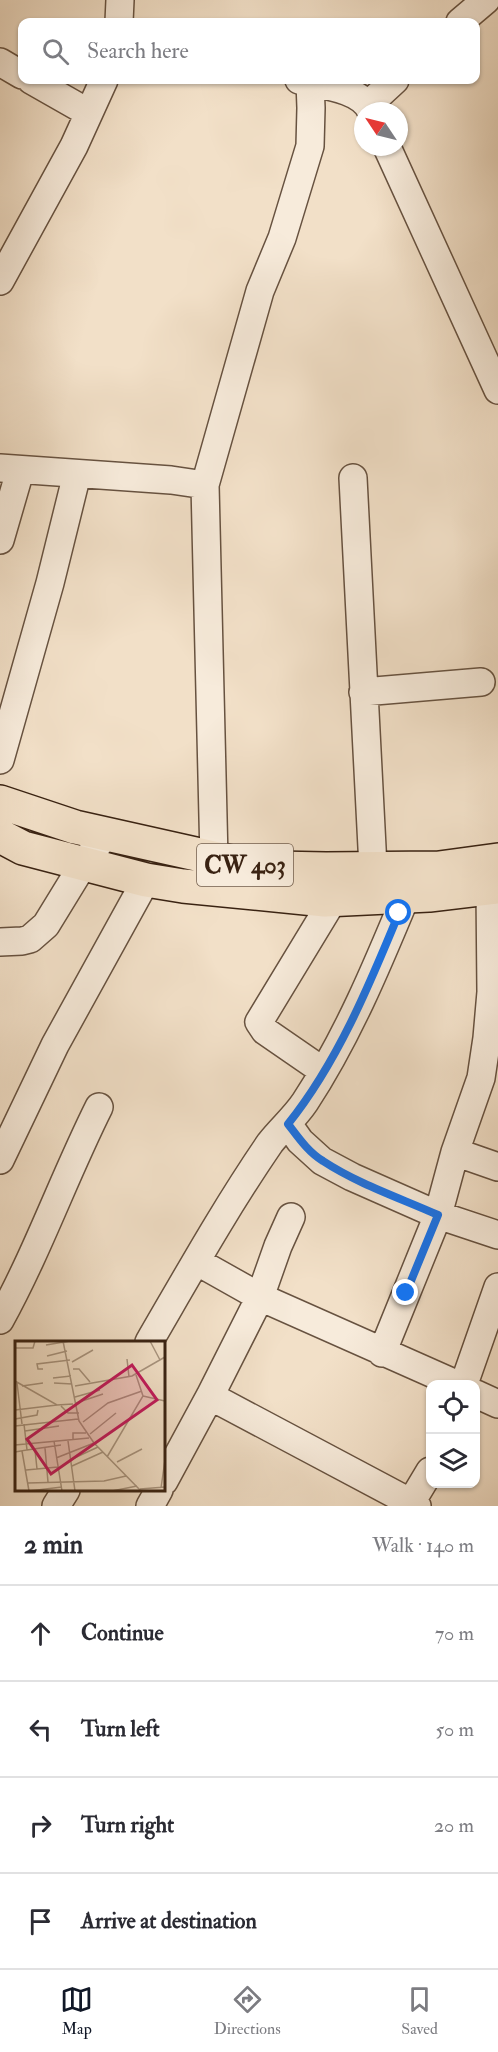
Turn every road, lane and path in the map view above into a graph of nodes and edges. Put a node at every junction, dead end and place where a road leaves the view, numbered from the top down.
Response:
1 (120, 0) edge
2 (486, 0) edge
3 (119, 18) edge
4 (465, 18) edge
5 (0, 62) edge
6 (18, 73) edge
7 (38, 84) edge
8 (102, 84) edge
9 (305, 84) edge
10 (325, 84) edge
11 (391, 84) edge
12 (362, 102) edge
13 (375, 102) edge
14 (89, 113) junction
15 (391, 156) edge
16 (0, 281) edge
17 (498, 390) edge
18 (10, 470) edge
19 (77, 474) junction
20 (353, 478) dead end
21 (205, 485) junction
22 (0, 540) edge
23 (480, 682) dead end
24 (363, 692) junction
25 (0, 760) edge
26 (0, 802) edge
27 (105, 835) junction
28 (0, 836) edge
29 (214, 859) junction
30 (84, 863) junction
31 (373, 867) junction
32 (495, 879) edge
33 (146, 880) junction
34 (406, 896) junction
35 (333, 900) junction
36 (0, 942) edge
37 (323, 1071) junction
38 (99, 1107) dead end
39 (288, 1124) junction
40 (455, 1152) junction
41 (0, 1160) edge
42 (498, 1167) edge
43 (438, 1215) junction
44 (291, 1217) dead end
45 (497, 1231) edge
46 (196, 1261) junction
47 (498, 1287) edge
48 (260, 1297) junction
49 (0, 1320) edge
50 (150, 1341) edge
51 (382, 1353) junction
52 (444, 1380) edge
53 (477, 1380) edge
54 (210, 1396) junction
55 (426, 1479) edge
56 (165, 1483) edge
57 (65, 1491) edge
58 (412, 1505) edge
59 (56, 1506) edge

1 - 3 street
2 - 4 street
5 - 6 street
7 - 14 street
8 - 14 street
9 - 21 street
10 - 12 street
11 - 13 street
14 - 16 street
15 - 17 street
18 - 19 street
18 - 22 street
19 - 21 street
19 - 25 street
20 - 24 street
21 - 29 street
23 - 24 street
24 - 31 street
26 - 27 main road, CW 403
27 - 29 main road, CW 403
27 - 30 street
28 - 30 main road, CW 403
29 - 31 main road, CW 403
30 - 33 main road, CW 403
30 - 36 street
31 - 32 main road, CW 403
32 - 34 main road, CW 403
32 - 40 street
33 - 35 main road, CW 403
33 - 41 street
34 - 35 main road, CW 403
34 - 37 street
35 - 37 street
37 - 39 street
38 - 49 street
39 - 43 street
39 - 46 street
40 - 42 street
40 - 43 street
43 - 45 street
43 - 51 street
44 - 48 street
46 - 48 street
46 - 50 street
47 - 53 street
48 - 51 street
48 - 54 street
51 - 52 street
54 - 56 street
54 - 58 street
55 - 58 street
57 - 59 street

